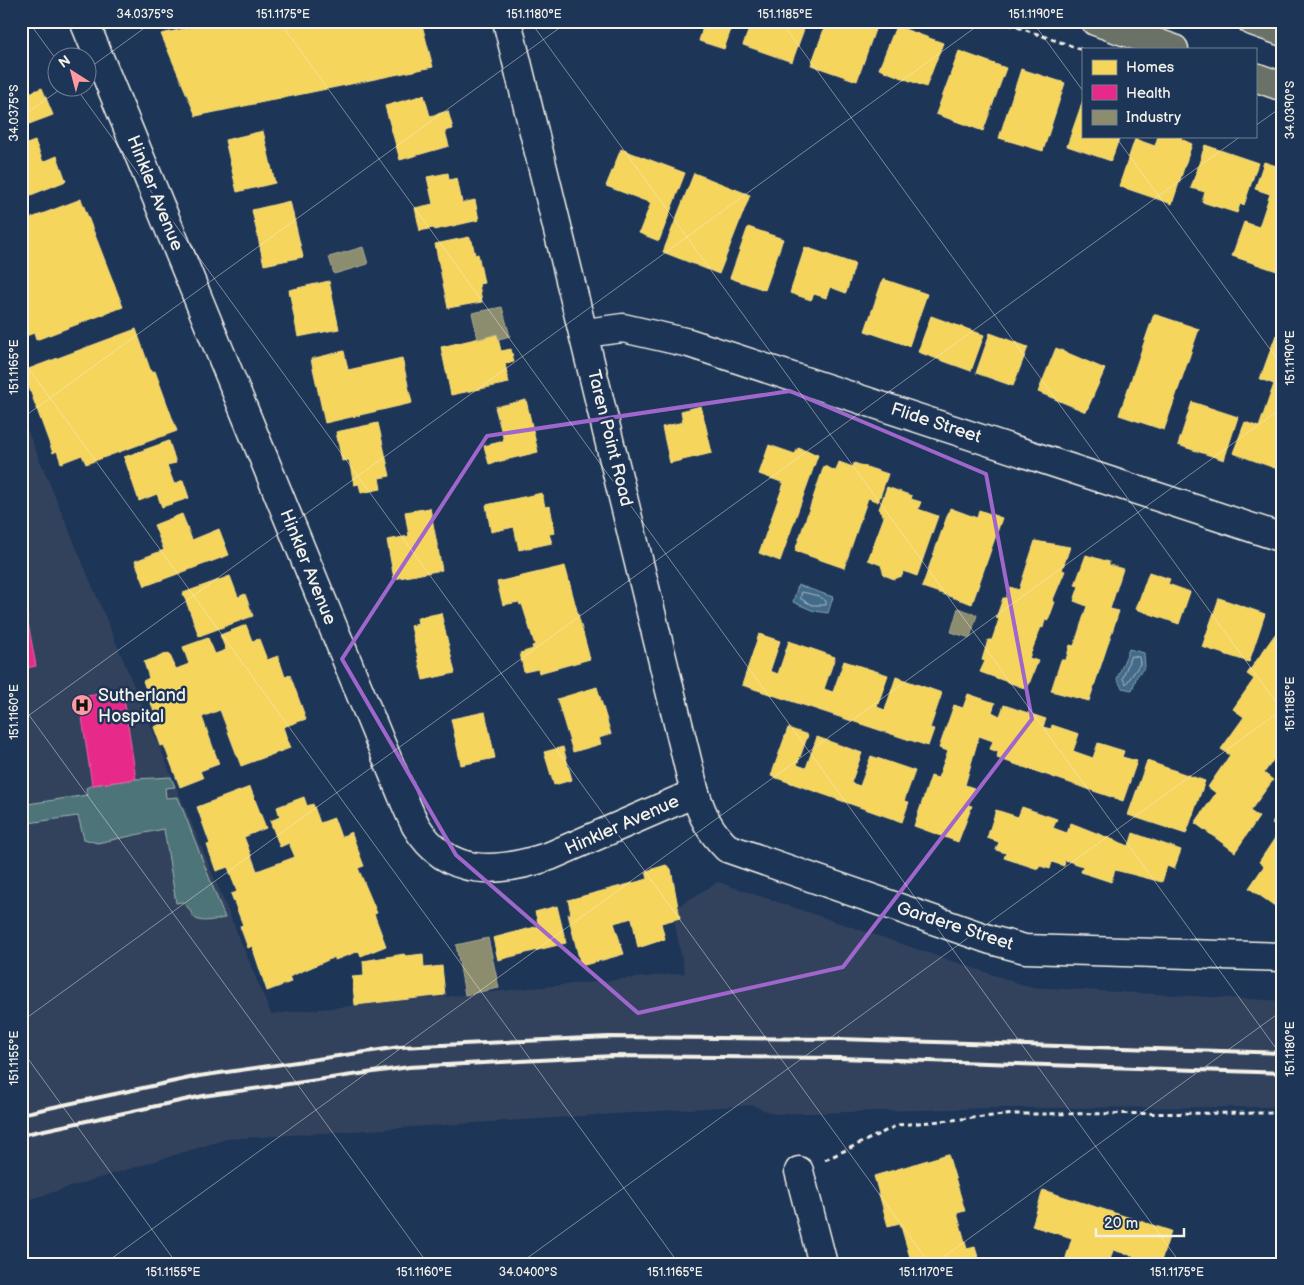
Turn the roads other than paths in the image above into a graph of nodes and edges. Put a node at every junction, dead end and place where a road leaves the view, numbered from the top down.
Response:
1 (84, 21) edge
2 (507, 21) edge
3 (1095, 21) edge
4 (1252, 21) edge
5 (1283, 32) edge
6 (1171, 48) edge
7 (1256, 77) edge
8 (1283, 87) edge
9 (584, 333) junction
10 (1283, 538) edge
11 (695, 793) junction
12 (727, 848) joint
13 (1283, 957) edge
14 (799, 1171) road end
15 (824, 1264) edge

1 - 11 street, Hinkler Avenue
2 - 9 street, Taren Point Road
3 - 6 main road
4 - 5 main road
7 - 8 main road
9 - 10 street, Flide Street
9 - 11 street, Taren Point Road
11 - 12 street, Taren Point Road
12 - 13 street, Gardere Street
14 - 15 street

